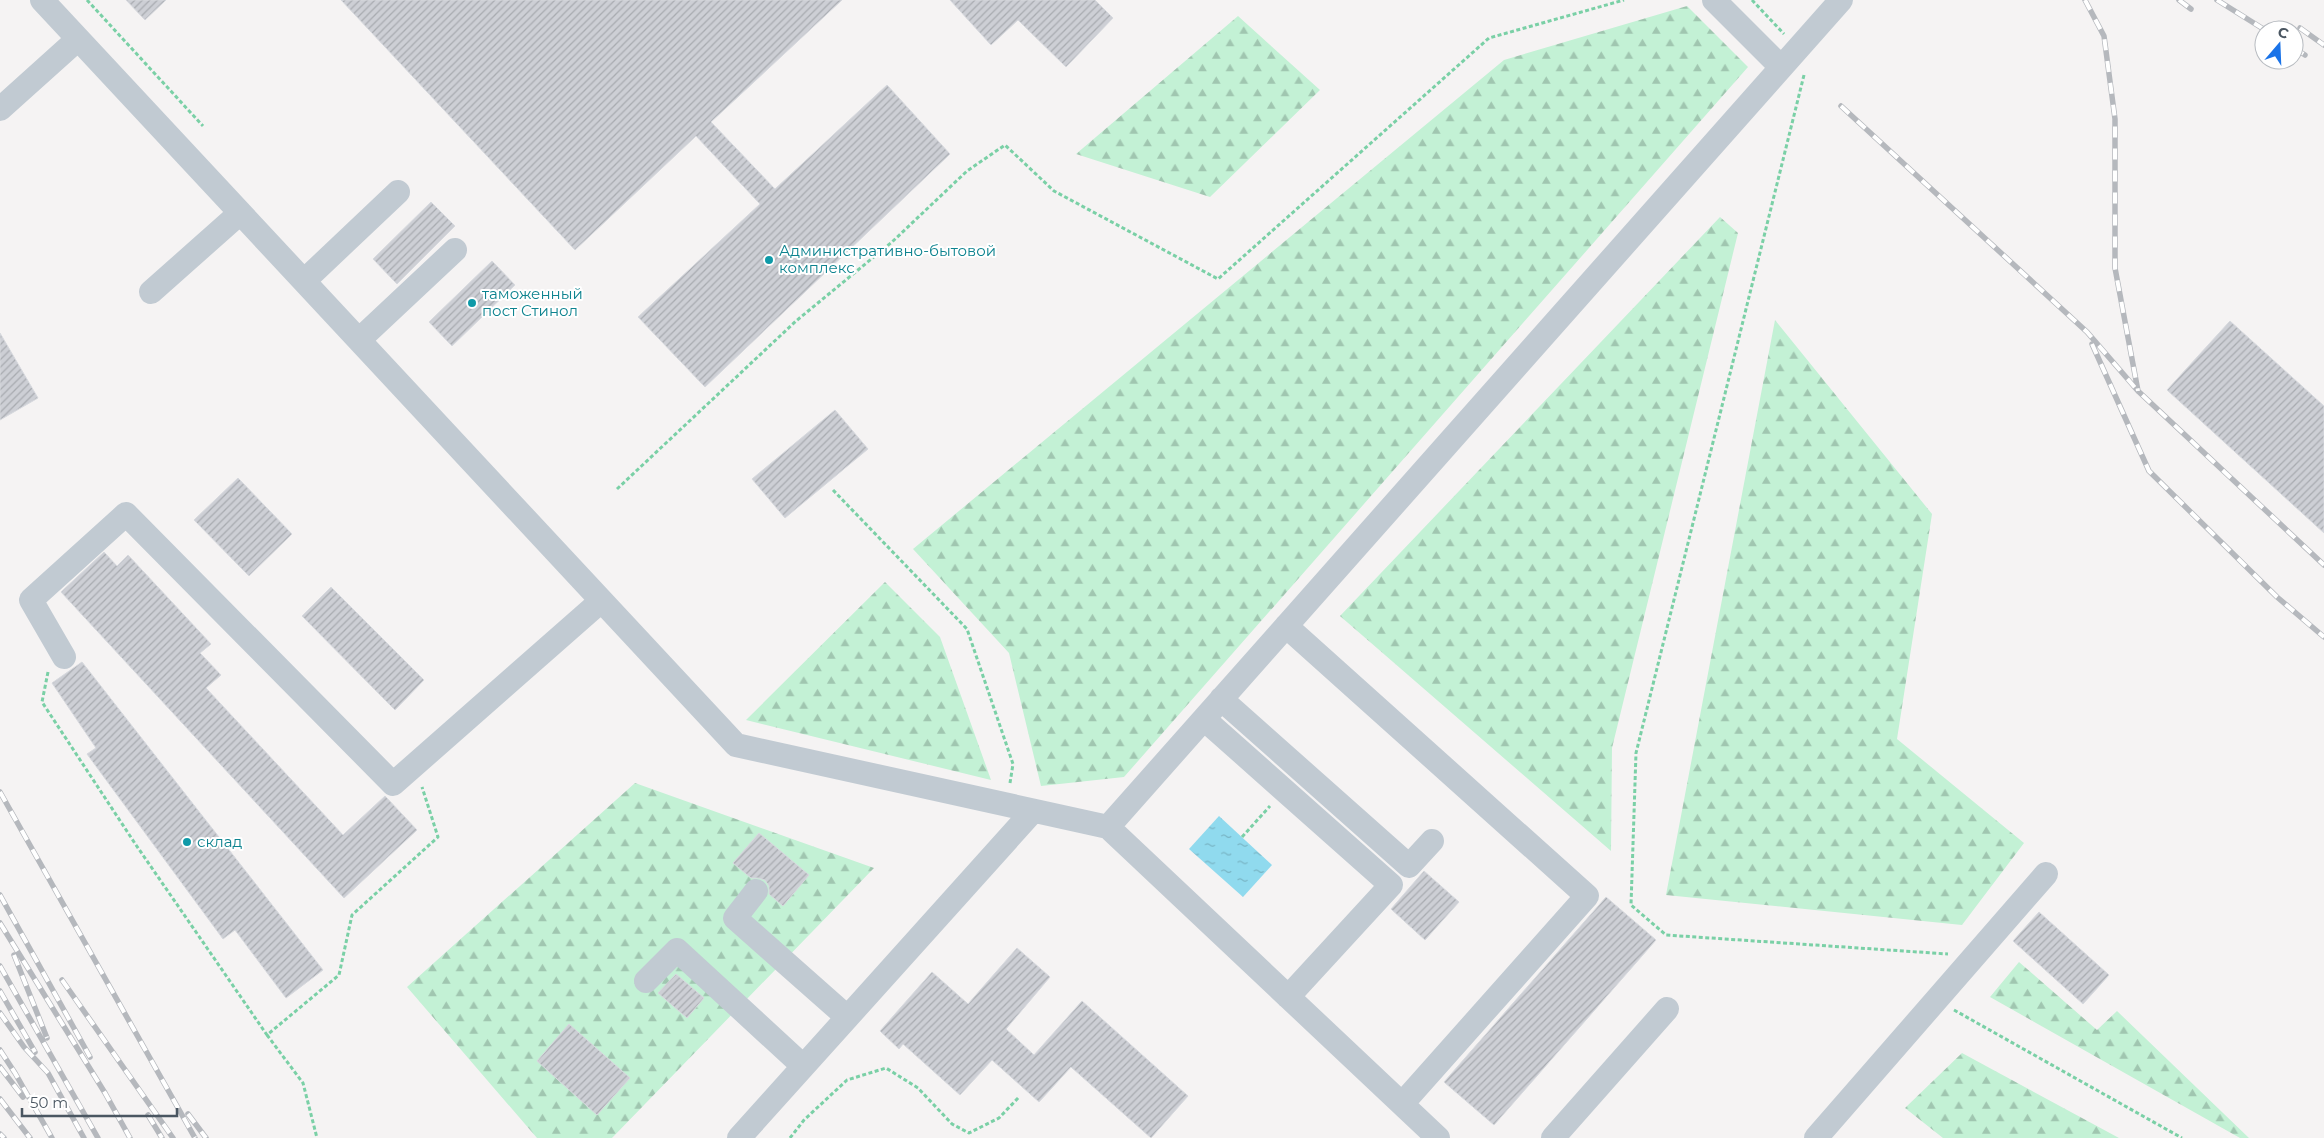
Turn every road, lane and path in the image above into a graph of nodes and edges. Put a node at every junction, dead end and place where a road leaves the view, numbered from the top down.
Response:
1 (42, 0) edge
2 (87, 0) edge
3 (1624, 0) edge
4 (1714, 0) edge
5 (1752, 0) edge
6 (1841, 0) edge
7 (1792, 29) dead end
8 (78, 40) junction
9 (1781, 67) junction
10 (1805, 71) dead end
11 (0, 109) edge
12 (203, 126) dead end
13 (398, 192) dead end
14 (240, 213) junction
15 (455, 250) dead end
16 (304, 282) junction
17 (151, 292) dead end
18 (359, 340) junction
19 (617, 489) dead end
20 (833, 490) dead end
21 (601, 601) junction
22 (1286, 626) junction
23 (59, 648) joint
24 (1221, 699) junction
25 (1204, 718) junction
26 (416, 764) junction
27 (1285, 790) junction
28 (1006, 805) junction
29 (1033, 811) junction
30 (1108, 828) junction
31 (1242, 837) dead end
32 (1432, 841) dead end
33 (2046, 874) dead end
34 (756, 890) dead end
35 (1974, 956) junction
36 (646, 981) dead end
37 (1288, 997) junction
38 (1936, 1000) junction
39 (1667, 1009) dead end
40 (847, 1017) junction
41 (267, 1035) junction
42 (803, 1066) junction
43 (1019, 1097) dead end
44 (1402, 1104) junction
45 (1432, 1136) edge
46 (318, 1138) edge
47 (739, 1138) edge
48 (790, 1138) edge
49 (1553, 1138) edge
50 (1816, 1138) edge
51 (2182, 1138) edge

1 - 8 street
2 - 12 path
3 - 19 path
4 - 9 street
5 - 7 path
6 - 9 street
8 - 11 street
8 - 14 street
9 - 22 street
10 - 35 path
13 - 16 street
14 - 16 street
14 - 17 street
15 - 18 street
16 - 18 street
18 - 21 street
20 - 28 path
21 - 26 street
21 - 28 street
22 - 24 street
22 - 44 street
23 - 26 street
23 - 41 path
24 - 25 street
24 - 32 street
25 - 27 street
25 - 30 street
26 - 41 path
27 - 31 path
27 - 37 street
28 - 29 street
29 - 30 street
29 - 40 street
30 - 37 street
33 - 35 street
34 - 40 street
35 - 38 street
36 - 42 street
37 - 44 street
38 - 50 street
38 - 51 path
39 - 49 street
40 - 42 street
41 - 46 path
42 - 47 street
43 - 48 path
44 - 45 street

